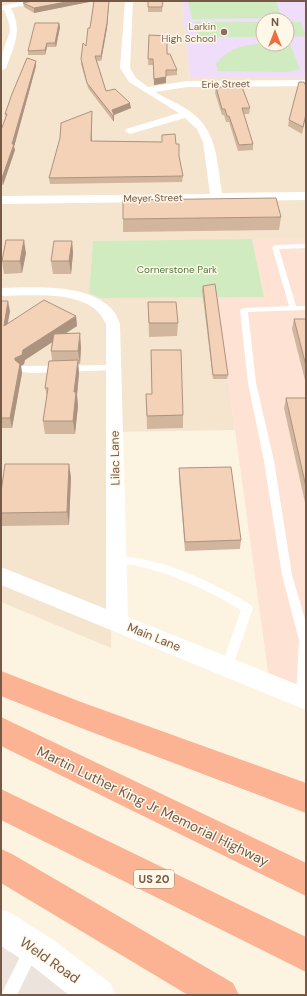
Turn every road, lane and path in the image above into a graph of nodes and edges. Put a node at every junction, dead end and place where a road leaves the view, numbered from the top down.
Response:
1 (36, 1) edge
2 (129, 1) edge
3 (4, 7) edge
4 (1, 68) edge
5 (306, 83) edge
6 (146, 90) junction
7 (187, 114) junction
8 (130, 131) dead end
9 (306, 196) edge
10 (217, 197) junction
11 (1, 200) edge
12 (306, 246) edge
13 (1, 292) edge
14 (293, 308) junction
15 (306, 308) edge
16 (114, 368) junction
17 (22, 369) dead end
18 (116, 560) junction
19 (1, 576) edge
20 (118, 622) junction
21 (305, 656) edge
22 (227, 667) junction
23 (1, 683) edge
24 (304, 698) edge
25 (1, 731) edge
26 (306, 798) edge
27 (1, 804) edge
28 (1, 865) edge
29 (306, 880) edge
30 (1, 926) edge
31 (33, 947) junction
32 (306, 955) edge
33 (9, 995) edge
34 (98, 995) edge
35 (221, 995) edge

1 - 3 street
2 - 6 street
3 - 4 street
5 - 6 street, Erie Street
6 - 7 street
7 - 8 street
7 - 10 street
9 - 10 street, Meyer Street
10 - 11 street, Meyer Street
12 - 14 lane
13 - 16 street, Lilac Lane
14 - 15 lane
14 - 21 lane
16 - 17 lane
16 - 18 street, Lilac Lane
18 - 20 street, Lilac Lane
18 - 22 lane
19 - 20 street, Main Lane
20 - 22 street, Main Lane
21 - 24 lane
22 - 24 street, Main Lane
23 - 26 highway
25 - 29 highway, Martin Luther King Jr Memorial Highway
27 - 32 highway, US 20
28 - 35 highway
30 - 31 street, Weld Road
31 - 33 lane
31 - 34 street, Weld Road

